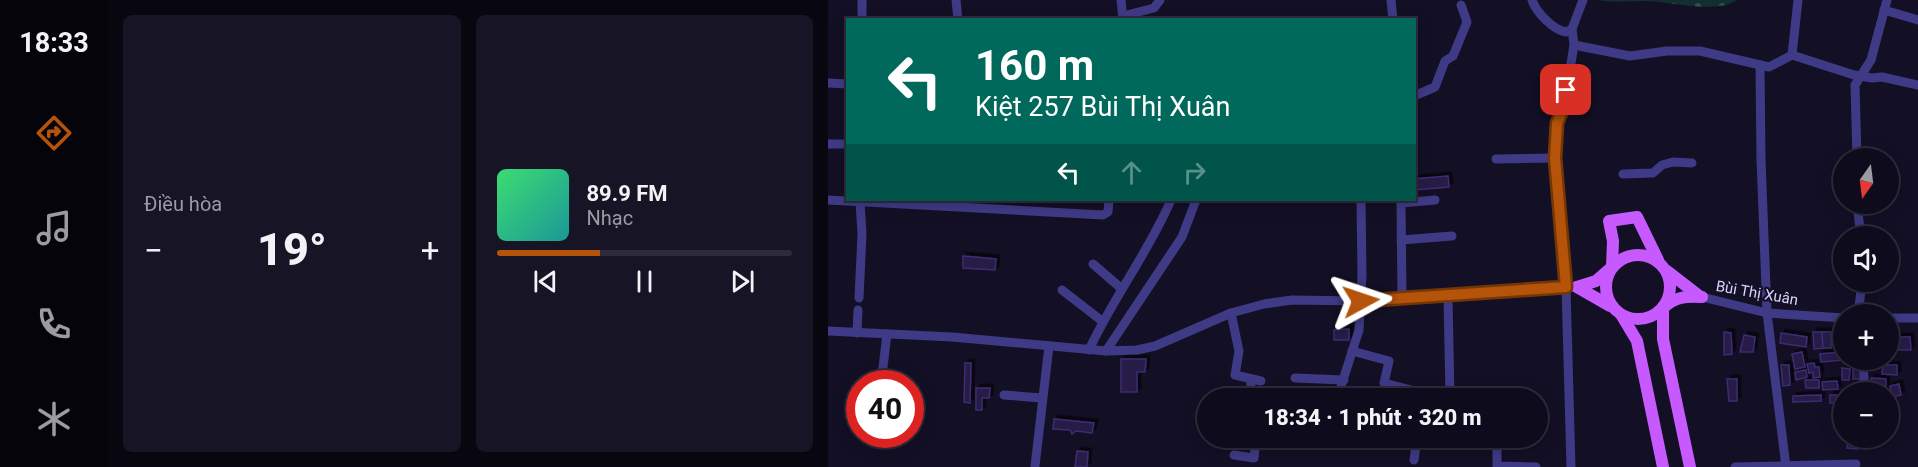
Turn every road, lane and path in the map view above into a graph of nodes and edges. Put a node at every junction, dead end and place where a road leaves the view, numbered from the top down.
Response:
1 (862, 0) edge
2 (956, 0) edge
3 (1121, 0) edge
4 (1160, 0) edge
5 (1391, 0) edge
6 (1532, 0) edge
7 (1583, 0) edge
8 (1798, 0) edge
9 (1887, 0) edge
10 (1461, 5) dead end
11 (1884, 10) junction
12 (862, 18) edge
13 (958, 18) edge
14 (1123, 18) edge
15 (1393, 18) edge
16 (1918, 20) edge
17 (1572, 29) junction
18 (1574, 45) junction
19 (1792, 56) junction
20 (1760, 65) junction
21 (1862, 76) junction
22 (828, 83) edge
23 (846, 84) edge
24 (1918, 85) edge
25 (1416, 95) edge
26 (828, 144) edge
27 (846, 144) edge
28 (1857, 148) edge
29 (1555, 158) junction
30 (1496, 159) dead end
31 (1692, 162) dead end
32 (1623, 174) dead end
33 (828, 200) edge
34 (1435, 200) dead end
35 (846, 201) edge
36 (855, 201) edge
37 (1109, 201) edge
38 (1171, 201) edge
39 (1196, 201) edge
40 (1360, 201) edge
41 (1401, 201) edge
42 (1416, 201) edge
43 (1018, 204) edge
44 (1452, 236) dead end
45 (1401, 240) junction
46 (1093, 264) dead end
47 (1662, 265) junction
48 (1612, 267) junction
49 (1572, 287) junction
50 (1122, 289) junction
51 (1062, 290) dead end
52 (1448, 296) junction
53 (1702, 297) junction
54 (859, 298) dead end
55 (1402, 298) junction
56 (1361, 301) junction
57 (1663, 308) junction
58 (858, 310) dead end
59 (1618, 312) junction
60 (1231, 313) junction
61 (1767, 313) junction
62 (1833, 317) edge
63 (1899, 318) edge
64 (1918, 318) edge
65 (1102, 321) junction
66 (828, 331) edge
67 (857, 333) junction
68 (887, 334) junction
69 (1049, 346) junction
70 (1089, 350) junction
71 (1106, 351) junction
72 (1352, 351) junction
73 (883, 370) edge
74 (1295, 378) dead end
75 (1344, 380) junction
76 (1254, 388) edge
77 (1341, 388) edge
78 (1404, 388) edge
79 (1450, 388) edge
80 (1004, 395) dead end
81 (1042, 398) junction
82 (1689, 446) junction
83 (1255, 448) edge
84 (1415, 448) edge
85 (1497, 448) edge
86 (1655, 450) junction
87 (1234, 455) dead end
88 (1413, 460) dead end
89 (1856, 464) dead end
90 (1035, 466) edge
91 (1536, 467) edge
92 (1570, 467) edge
93 (1655, 467) edge
94 (1663, 467) edge
95 (1690, 467) edge
96 (1697, 467) edge
97 (1736, 467) edge
98 (1786, 467) edge

1 - 12 street
2 - 13 street
3 - 14 street
4 - 14 street
5 - 15 street
6 - 17 street
7 - 17 street
8 - 19 street
9 - 11 street
10 - 25 street
11 - 16 street
11 - 21 street
17 - 18 street
18 - 20 street
18 - 29 street
19 - 20 street
19 - 21 street
20 - 61 street
21 - 24 street
21 - 28 street
22 - 23 street
26 - 27 street
29 - 30 street
29 - 49 street
31 - 32 street
33 - 35 street
34 - 42 street
36 - 43 street
36 - 54 street
37 - 43 street
38 - 50 street
39 - 71 street
40 - 56 street
41 - 45 street
44 - 45 street
45 - 55 street
46 - 50 street
47 - 48 main road
47 - 48 main road
47 - 53 main road
47 - 57 main road
48 - 49 main road
48 - 59 main road
49 - 52 street
49 - 59 main road
49 - 92 street
50 - 65 street
51 - 65 street
52 - 55 street
52 - 79 street
53 - 57 main road
53 - 61 street, Bùi Thị Xuân
55 - 56 street
56 - 60 street
56 - 72 street
57 - 59 main road
57 - 82 main road
58 - 67 street
59 - 86 main road
60 - 71 street
60 - 76 street
61 - 62 street, Bùi Thị Xuân
61 - 98 street
63 - 64 street
65 - 70 street
66 - 67 street
67 - 68 street
68 - 69 street
68 - 73 street
69 - 70 street
69 - 81 street
70 - 71 street
72 - 75 street
72 - 78 street
74 - 75 street
75 - 77 street
80 - 81 street
81 - 90 street
82 - 95 main road
82 - 96 main road
83 - 87 street
84 - 88 street
85 - 91 street
86 - 93 main road
86 - 94 main road
89 - 98 street
97 - 98 street

